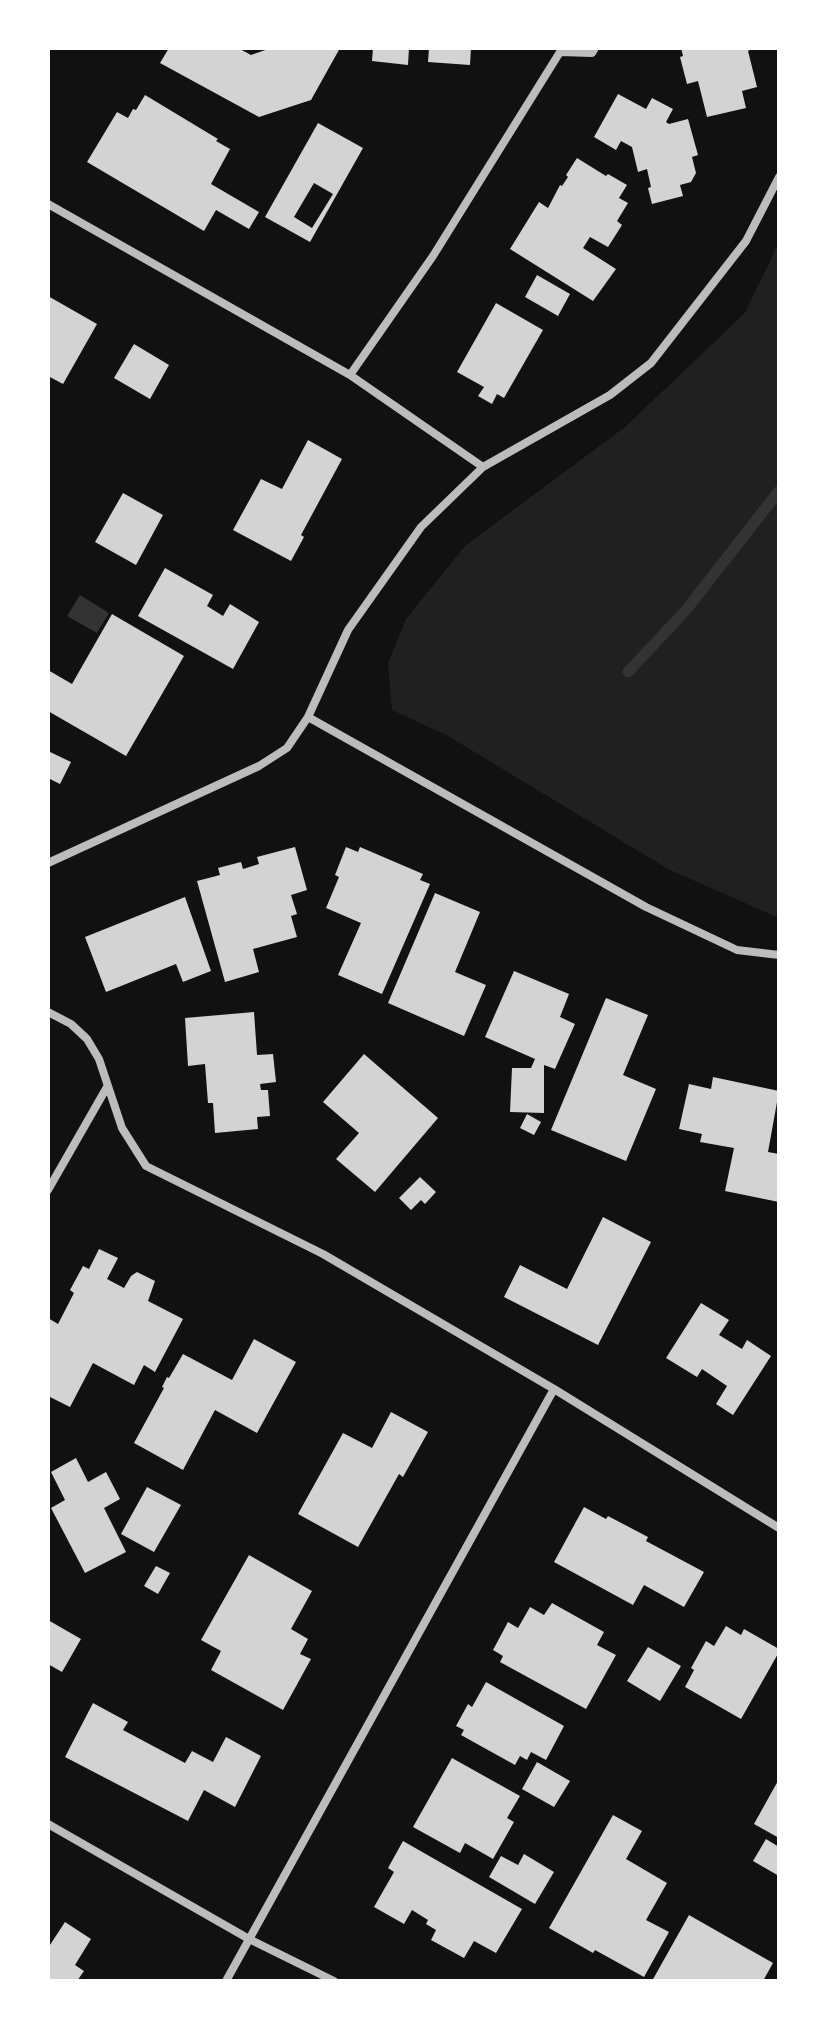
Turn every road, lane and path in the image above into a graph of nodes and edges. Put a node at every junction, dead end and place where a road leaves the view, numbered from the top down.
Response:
1 (595, 48) edge
2 (558, 50) edge
3 (779, 177) edge
4 (48, 204) edge
5 (350, 375) junction
6 (483, 467) junction
7 (308, 717) junction
8 (48, 863) edge
9 (779, 955) edge
10 (48, 1012) edge
11 (107, 1087) junction
12 (48, 1190) edge
13 (554, 1389) junction
14 (779, 1528) edge
15 (48, 1824) edge
16 (249, 1939) junction
17 (226, 1981) edge
18 (334, 1981) edge

1 - 2 street
2 - 5 street
3 - 6 street
4 - 5 street
5 - 6 street
6 - 7 street
7 - 8 street
7 - 9 street
10 - 11 street
11 - 12 street
11 - 13 street
13 - 14 street
13 - 16 street
15 - 16 street
16 - 17 street
16 - 18 street

